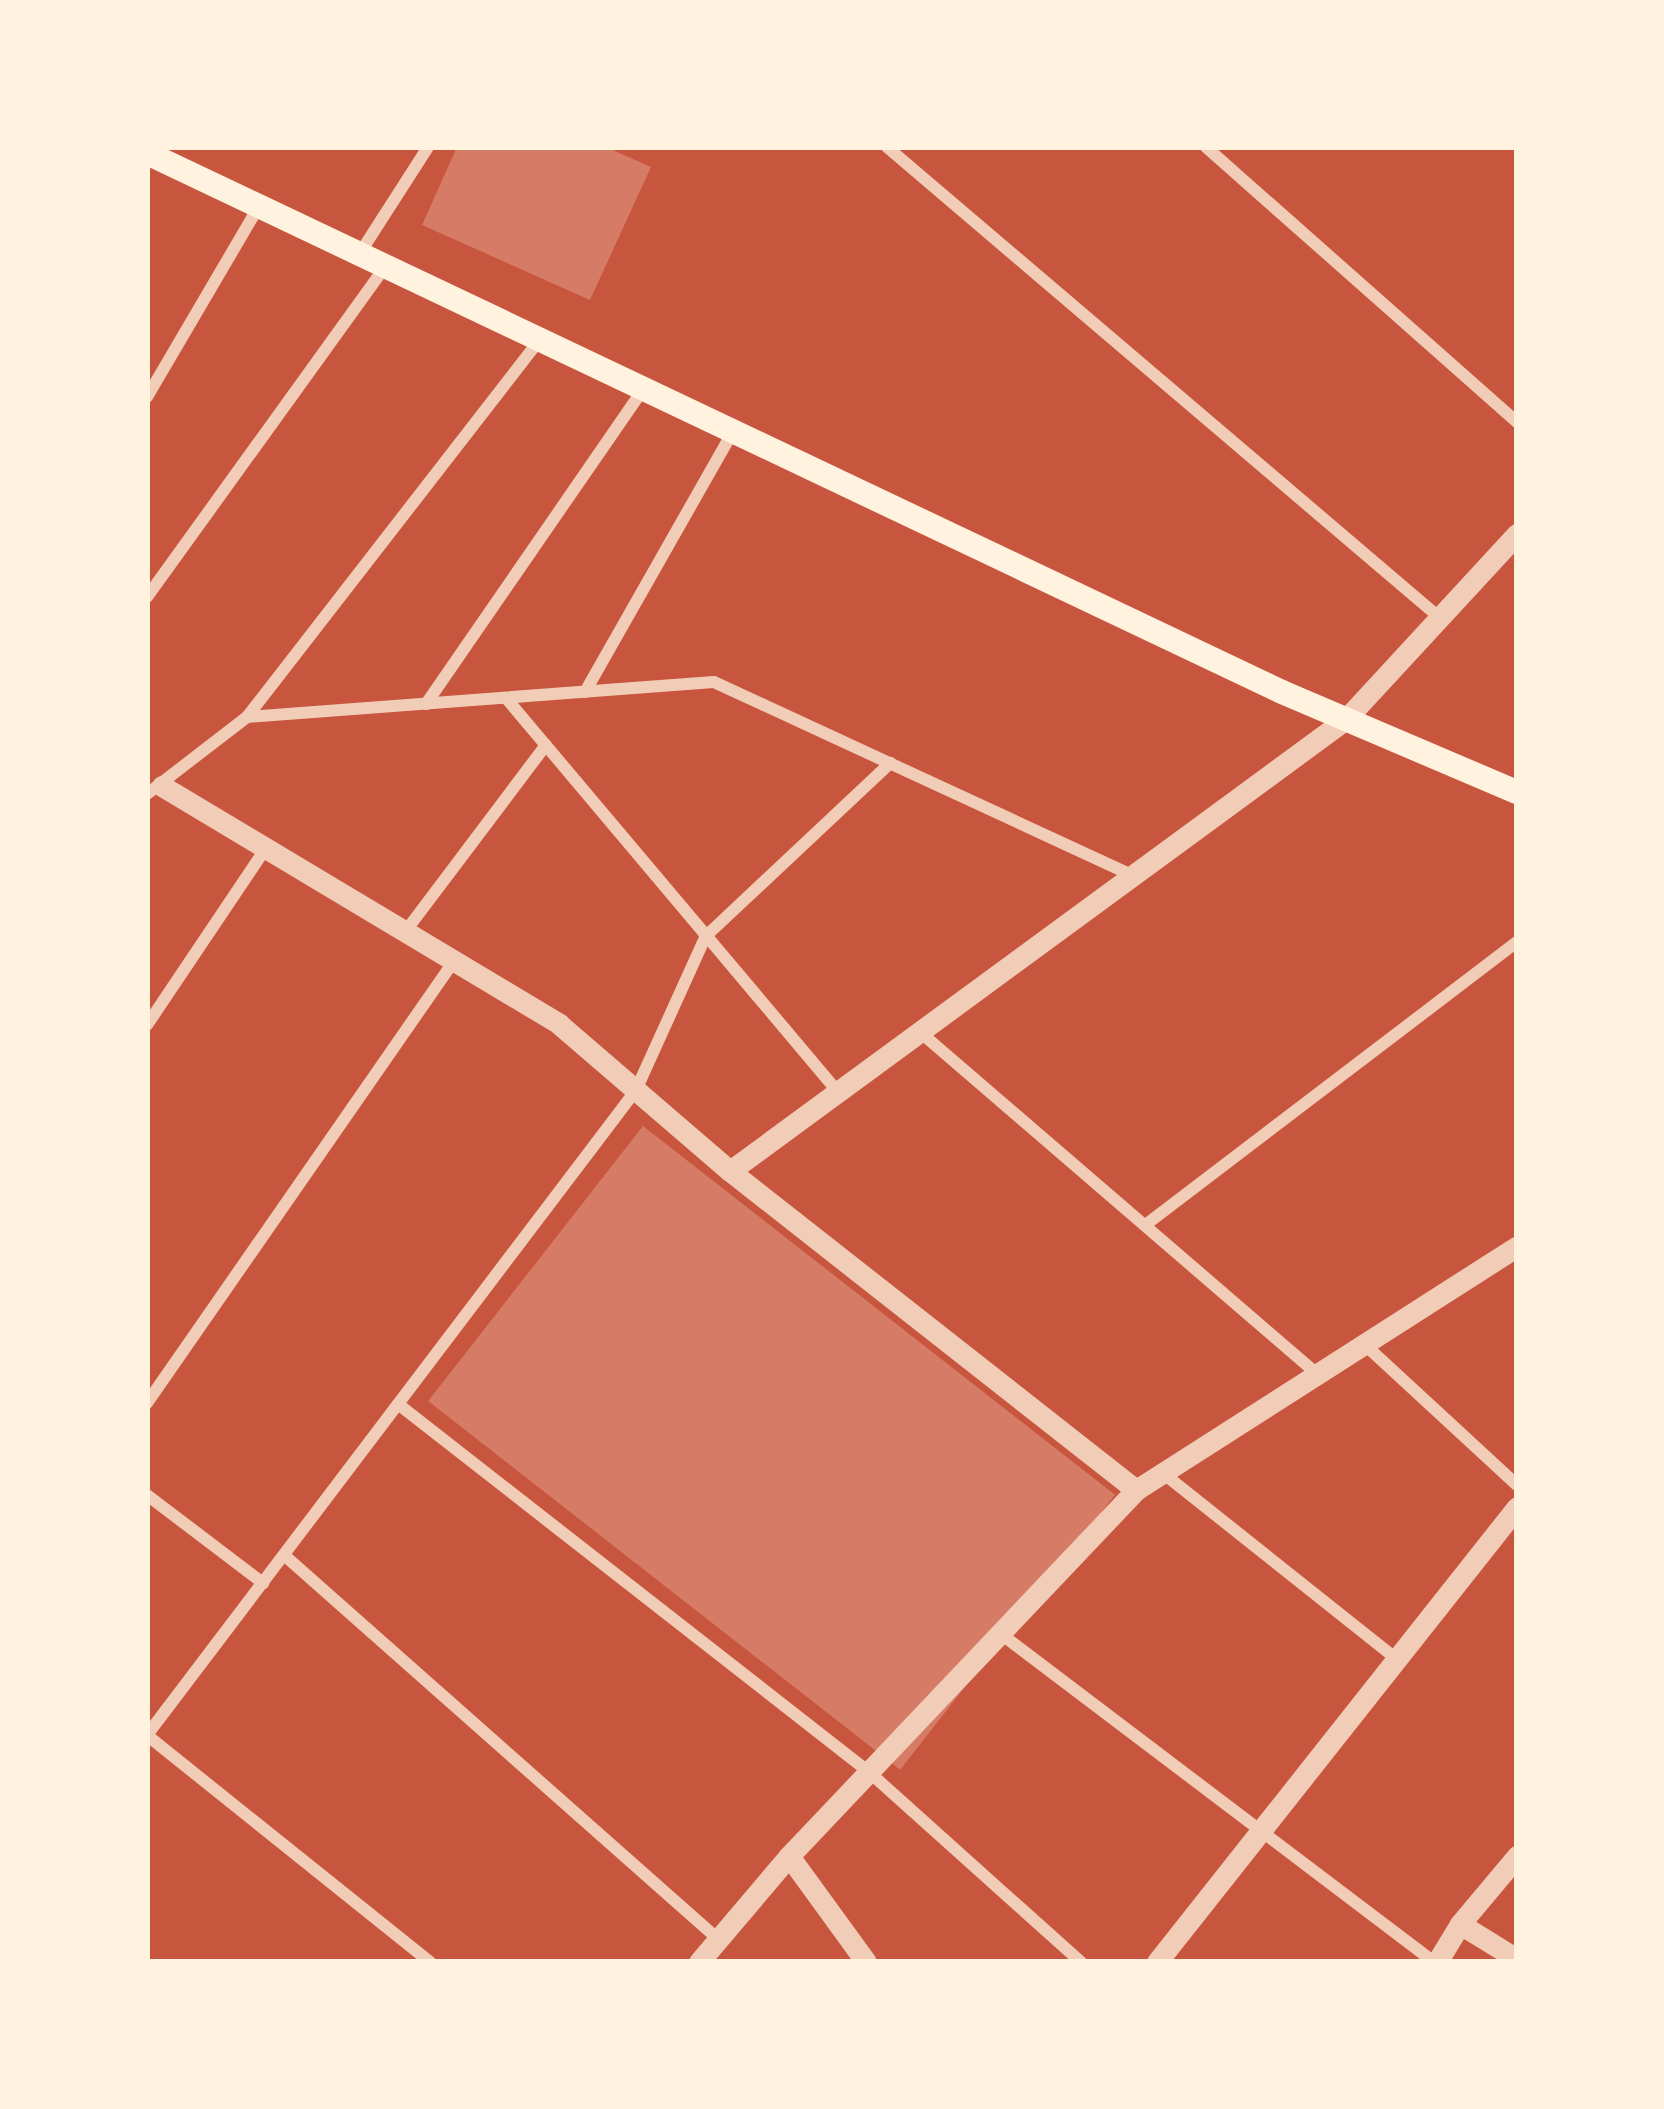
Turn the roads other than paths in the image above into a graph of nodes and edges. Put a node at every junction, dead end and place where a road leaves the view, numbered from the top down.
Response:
1 (428, 147) edge
2 (886, 147) edge
3 (1206, 147) edge
4 (147, 153) edge
5 (258, 208) junction
6 (360, 253) junction
7 (387, 265) junction
8 (541, 338) junction
9 (643, 388) junction
10 (147, 397) edge
11 (1517, 422) edge
12 (734, 431) junction
13 (1517, 534) edge
14 (147, 597) edge
15 (1439, 618) junction
16 (585, 692) junction
17 (506, 698) junction
18 (426, 704) junction
19 (247, 717) junction
20 (1346, 719) junction
21 (546, 745) junction
22 (890, 763) junction
23 (154, 790) edge
24 (1517, 792) edge
25 (266, 848) junction
26 (1133, 875) junction
27 (405, 932) junction
28 (706, 936) junction
29 (1517, 942) edge
30 (454, 961) junction
31 (147, 1025) edge
32 (920, 1032) junction
33 (636, 1090) junction
34 (838, 1092) junction
35 (730, 1171) junction
36 (1148, 1223) junction
37 (1517, 1246) edge
38 (1362, 1342) junction
39 (1316, 1373) junction
40 (147, 1403) edge
41 (398, 1404) junction
42 (1164, 1474) junction
43 (1517, 1485) edge
44 (1136, 1490) junction
45 (147, 1495) edge
46 (1517, 1507) edge
47 (284, 1555) junction
48 (263, 1583) junction
49 (1001, 1634) junction
50 (1395, 1658) junction
51 (147, 1735) edge
52 (869, 1772) junction
53 (1262, 1835) junction
54 (789, 1856) junction
55 (1517, 1856) edge
56 (1460, 1924) junction
57 (720, 1940) junction
58 (1517, 1959) edge
59 (430, 1962) edge
60 (699, 1962) edge
61 (866, 1962) edge
62 (1081, 1962) edge
63 (1157, 1962) edge
64 (1436, 1962) edge

1 - 6 street
2 - 15 street
3 - 11 street
4 - 5 main road
5 - 6 main road
5 - 10 street
6 - 7 main road
7 - 8 main road
7 - 14 street
8 - 9 main road
8 - 19 street
9 - 12 main road
9 - 18 street
12 - 16 street
12 - 20 main road
13 - 15 street
15 - 20 street
16 - 17 street
16 - 22 street
17 - 18 street
17 - 21 street
18 - 19 street
19 - 23 street
20 - 24 main road
20 - 26 street
21 - 27 street
21 - 28 street
22 - 26 street
22 - 28 street
23 - 25 street
25 - 27 street
25 - 31 street
26 - 32 street
27 - 30 street
28 - 33 street
28 - 34 street
29 - 36 street
30 - 33 street
30 - 40 street
32 - 34 street
32 - 36 street
33 - 35 street
33 - 41 street
34 - 35 street
35 - 44 street
36 - 39 street
37 - 38 street
38 - 39 street
38 - 43 street
39 - 42 street
41 - 47 street
41 - 52 street
42 - 44 street
42 - 50 street
44 - 49 street
45 - 48 street
46 - 50 street
47 - 48 street
47 - 57 street
48 - 51 street
49 - 52 street
49 - 53 street
50 - 53 street
51 - 59 street
52 - 54 street
52 - 62 street
53 - 63 street
53 - 64 street
54 - 57 street
54 - 61 street
55 - 56 street
56 - 58 street
56 - 64 street
57 - 60 street

